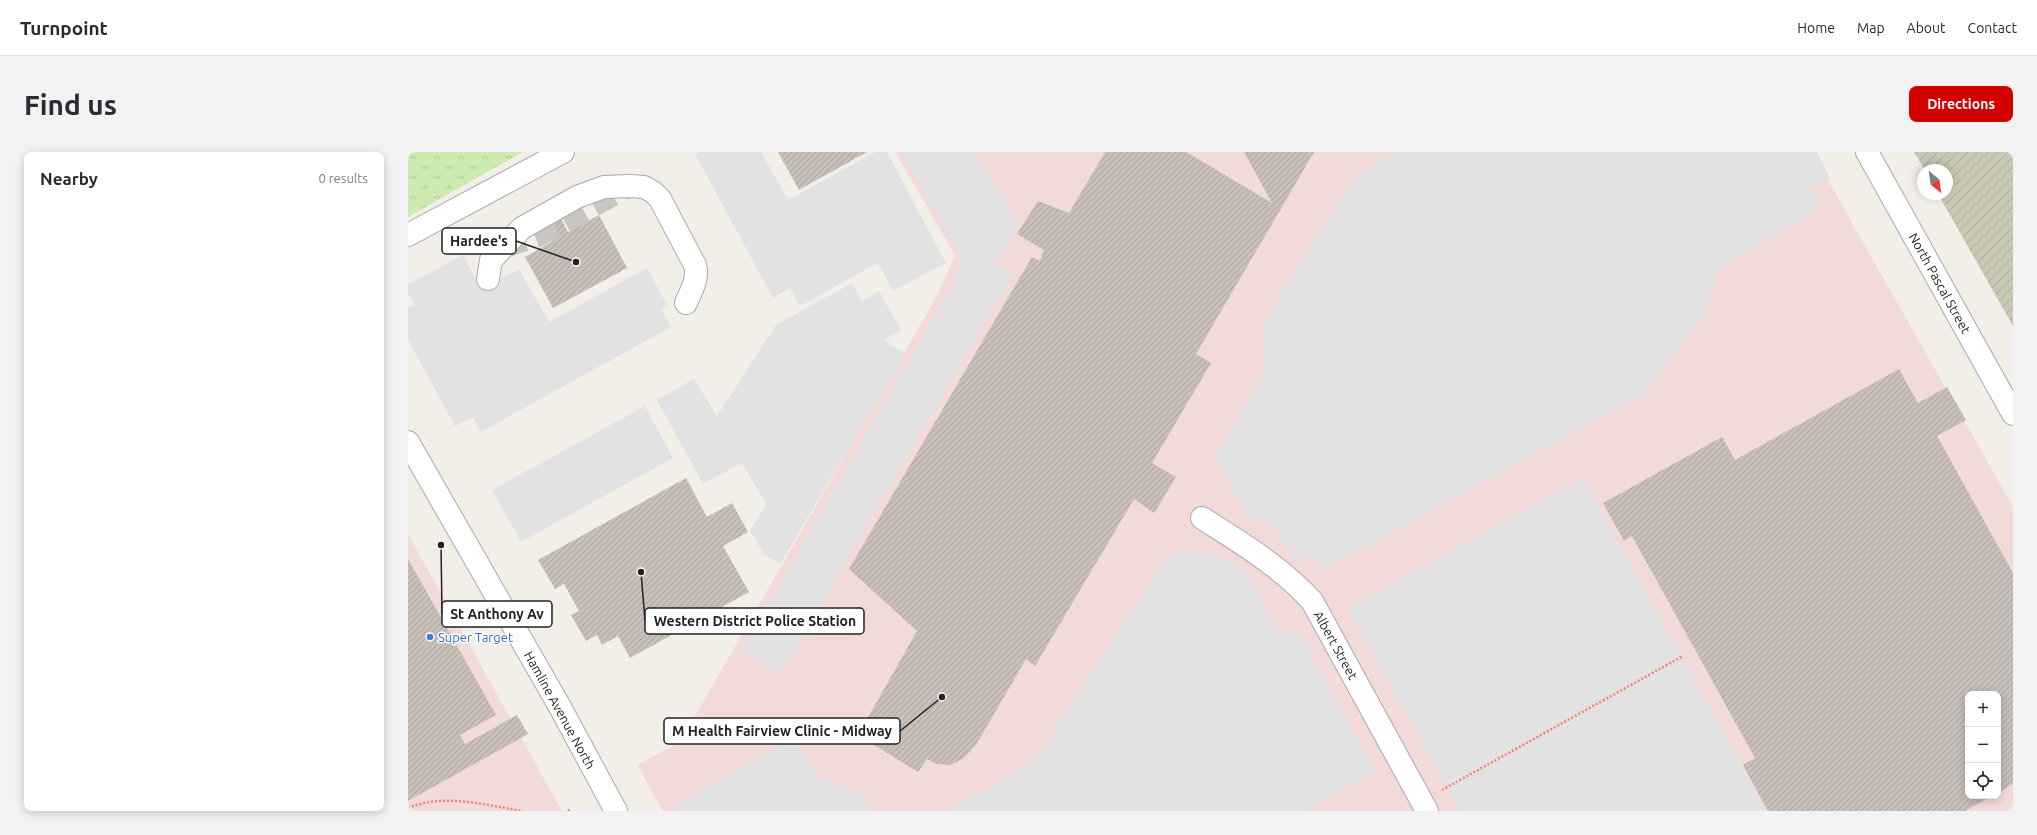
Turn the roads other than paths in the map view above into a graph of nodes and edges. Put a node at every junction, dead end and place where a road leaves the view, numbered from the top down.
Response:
1 (563, 152) edge
2 (1867, 152) edge
3 (408, 235) edge
4 (488, 279) dead end
5 (686, 303) dead end
6 (2013, 414) edge
7 (408, 442) edge
8 (1202, 518) dead end
9 (1424, 806) edge
10 (616, 811) edge

1 - 3 street
2 - 6 street, North Pascal Street
4 - 5 street
7 - 10 street, Hamline Avenue North
8 - 9 street, Albert Street

